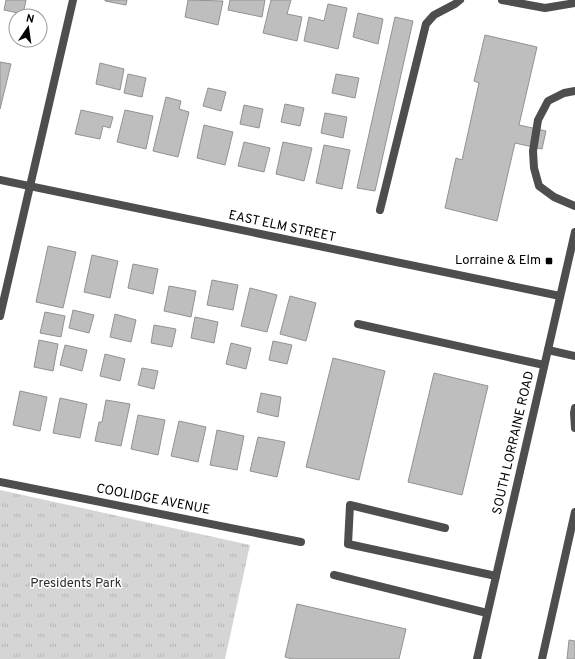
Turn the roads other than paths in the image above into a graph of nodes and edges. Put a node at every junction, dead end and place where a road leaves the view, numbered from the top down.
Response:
1 (73, 0) edge
2 (460, 0) edge
3 (502, 0) edge
4 (575, 3) edge
5 (575, 91) edge
6 (0, 180) edge
7 (30, 187) junction
8 (575, 206) edge
9 (380, 210) dead end
10 (575, 232) edge
11 (560, 296) junction
12 (0, 316) edge
13 (358, 324) dead end
14 (548, 350) junction
15 (575, 356) edge
16 (544, 365) junction
17 (575, 408) edge
18 (575, 428) edge
19 (0, 482) edge
20 (575, 512) edge
21 (445, 528) dead end
22 (301, 542) dead end
23 (334, 575) dead end
24 (496, 576) junction
25 (487, 613) junction
26 (477, 659) edge
27 (542, 659) edge

1 - 7 street
2 - 9 street
3 - 4 street
5 - 8 street
6 - 7 street, EAST ELM STREET
7 - 11 street, EAST ELM STREET
7 - 12 street
10 - 11 street, SOUTH LORRAINE ROAD
11 - 14 street, SOUTH LORRAINE ROAD
13 - 16 street
14 - 15 street
14 - 16 street, SOUTH LORRAINE ROAD
16 - 24 street, SOUTH LORRAINE ROAD
17 - 18 street
19 - 22 street, COOLIDGE AVENUE
20 - 27 street
21 - 24 street
23 - 25 street
24 - 25 street, SOUTH LORRAINE ROAD
25 - 26 street, SOUTH LORRAINE ROAD

